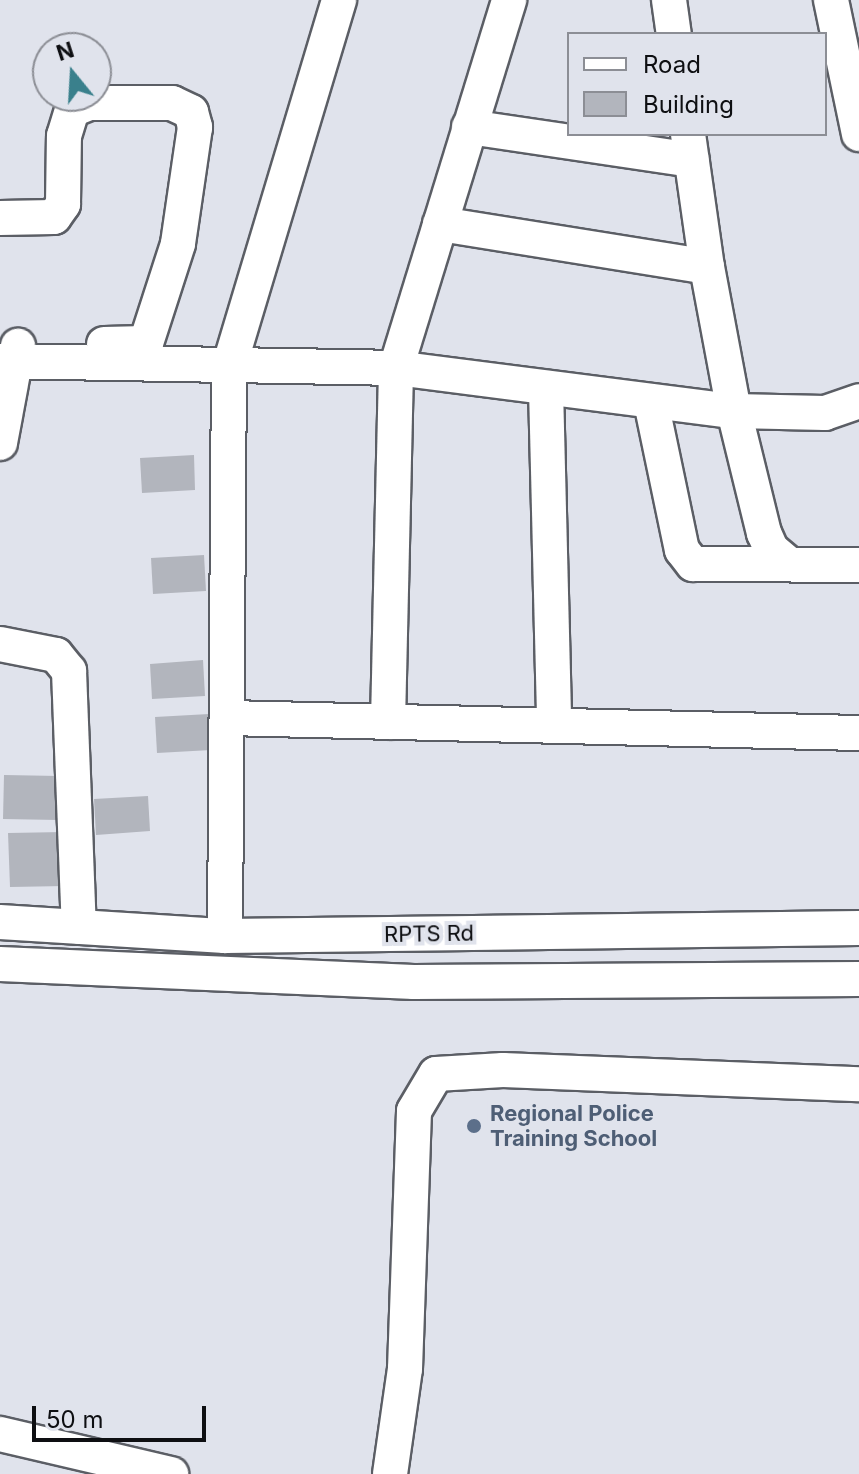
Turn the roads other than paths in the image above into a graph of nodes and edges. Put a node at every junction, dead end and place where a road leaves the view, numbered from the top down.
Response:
1 (339, 0) edge
2 (509, 0) edge
3 (669, 0) edge
4 (831, 0) edge
5 (674, 32) edge
6 (857, 114) edge
7 (469, 127) junction
8 (567, 136) edge
9 (568, 136) edge
10 (690, 147) edge
11 (0, 218) edge
12 (440, 224) junction
13 (707, 267) junction
14 (9, 353) edge
15 (129, 354) junction
16 (229, 367) junction
17 (396, 368) junction
18 (546, 388) junction
19 (859, 401) edge
20 (651, 402) junction
21 (734, 411) junction
22 (0, 442) edge
23 (789, 564) junction
24 (859, 565) edge
25 (0, 644) edge
26 (227, 718) junction
27 (388, 722) junction
28 (554, 726) junction
29 (859, 733) edge
30 (0, 922) edge
31 (79, 927) junction
32 (859, 928) edge
33 (225, 936) junction
34 (0, 964) edge
35 (859, 979) edge
36 (859, 1084) edge
37 (0, 1434) edge
38 (171, 1474) edge
39 (390, 1474) edge

1 - 16 street
2 - 7 street
3 - 5 street
4 - 6 street
7 - 8 street
7 - 12 street
9 - 10 street
10 - 13 street
11 - 15 street
12 - 13 street
12 - 17 street
13 - 21 street
14 - 15 street
14 - 22 street
15 - 16 street
16 - 17 street
16 - 26 street
17 - 18 street
17 - 27 street
18 - 20 street
18 - 28 street
19 - 21 street
20 - 21 street
20 - 23 street
21 - 23 street
23 - 24 street
25 - 31 street
26 - 27 street
26 - 33 street
27 - 28 street
28 - 29 street
30 - 31 street, RPTS Rd
31 - 33 street, RPTS Rd
32 - 33 street, RPTS Rd
34 - 35 street
36 - 39 street
37 - 38 street

